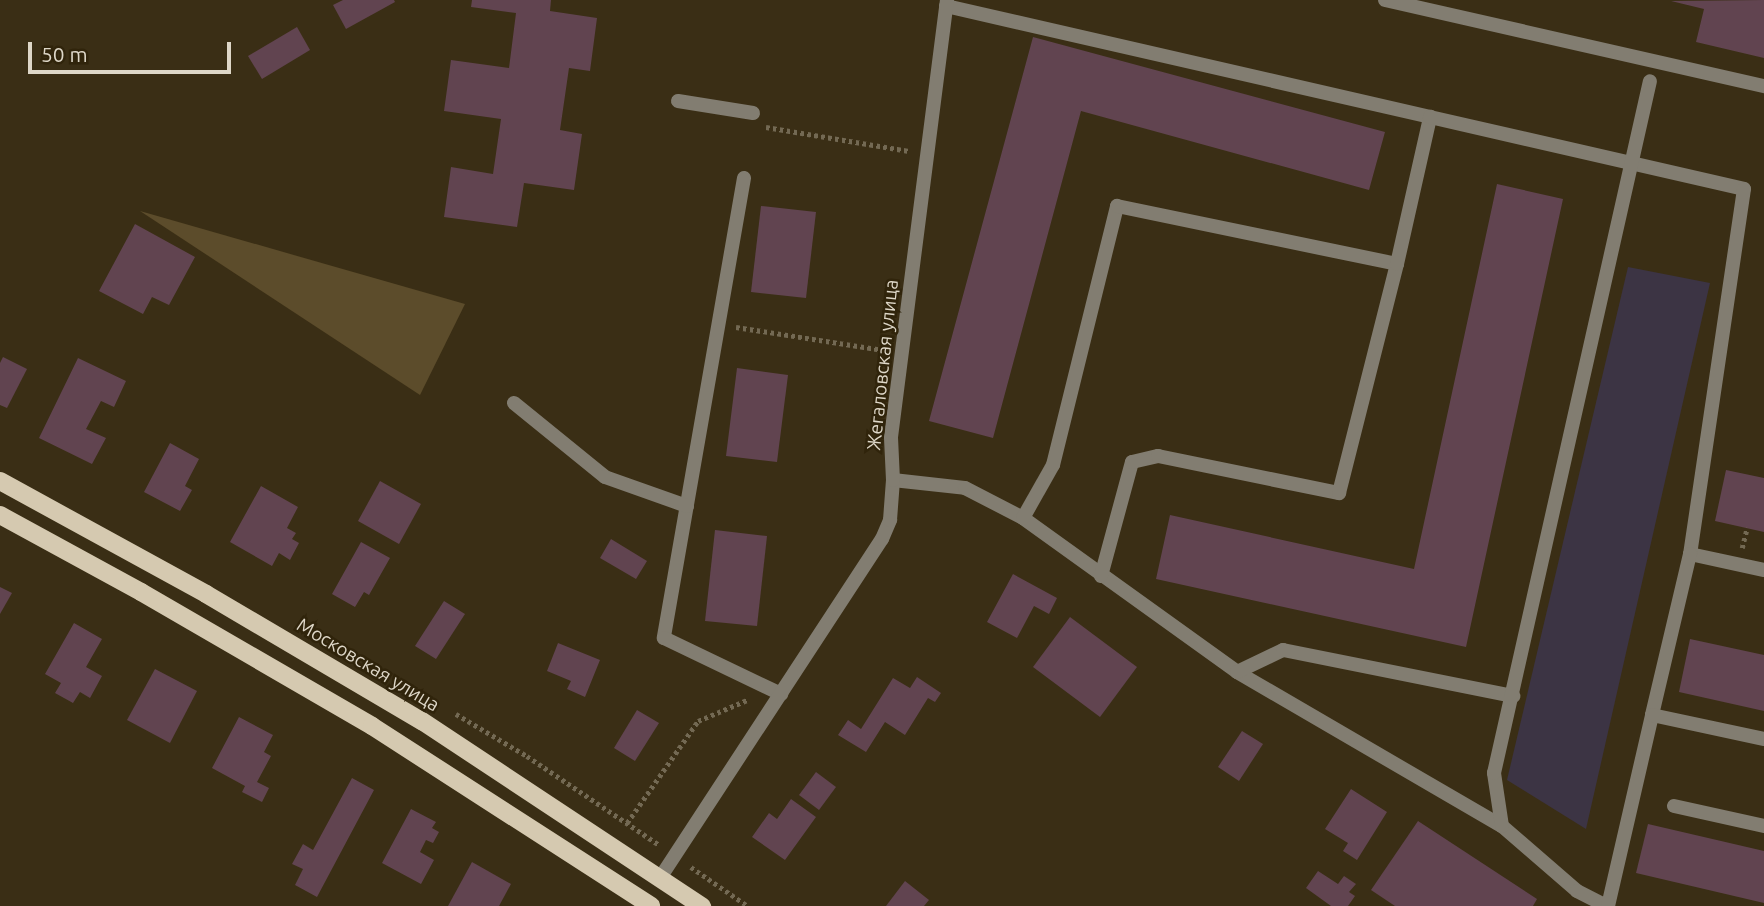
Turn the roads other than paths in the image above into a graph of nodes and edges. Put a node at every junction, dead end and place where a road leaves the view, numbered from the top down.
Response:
1 (1385, 0) edge
2 (947, 3) edge
3 (1650, 81) dead end
4 (1764, 86) edge
5 (678, 101) dead end
6 (1430, 117) junction
7 (755, 119) road end
8 (1632, 163) junction
9 (744, 178) dead end
10 (1397, 264) junction
11 (514, 403) dead end
12 (893, 480) junction
13 (0, 481) edge
14 (687, 506) junction
15 (0, 515) edge
16 (1023, 518) junction
17 (1690, 554) junction
18 (1764, 570) edge
19 (1101, 576) junction
20 (1237, 672) junction
21 (777, 692) junction
22 (1513, 696) junction
23 (1652, 715) junction
24 (1764, 739) edge
25 (1674, 806) dead end
26 (1502, 826) junction
27 (1764, 826) edge
28 (660, 878) junction
29 (647, 905) edge
30 (702, 906) edge
31 (1607, 906) edge

1 - 4 street
2 - 6 street
2 - 12 street, Жегаловская улица
3 - 8 street
5 - 7 street
6 - 8 street
6 - 10 street
8 - 17 street
8 - 22 street
9 - 14 street
10 - 16 street
10 - 19 street
11 - 14 street
12 - 16 street
12 - 21 street, Жегаловская улица
13 - 28 main road, Московская улица
14 - 21 street
15 - 29 main road
16 - 19 street
17 - 18 street
17 - 23 street
19 - 20 street
20 - 22 street
20 - 26 street
21 - 28 street, Жегаловская улица
22 - 26 street
23 - 24 street
23 - 31 street
25 - 27 street
26 - 31 street
28 - 30 main road, Московская улица

